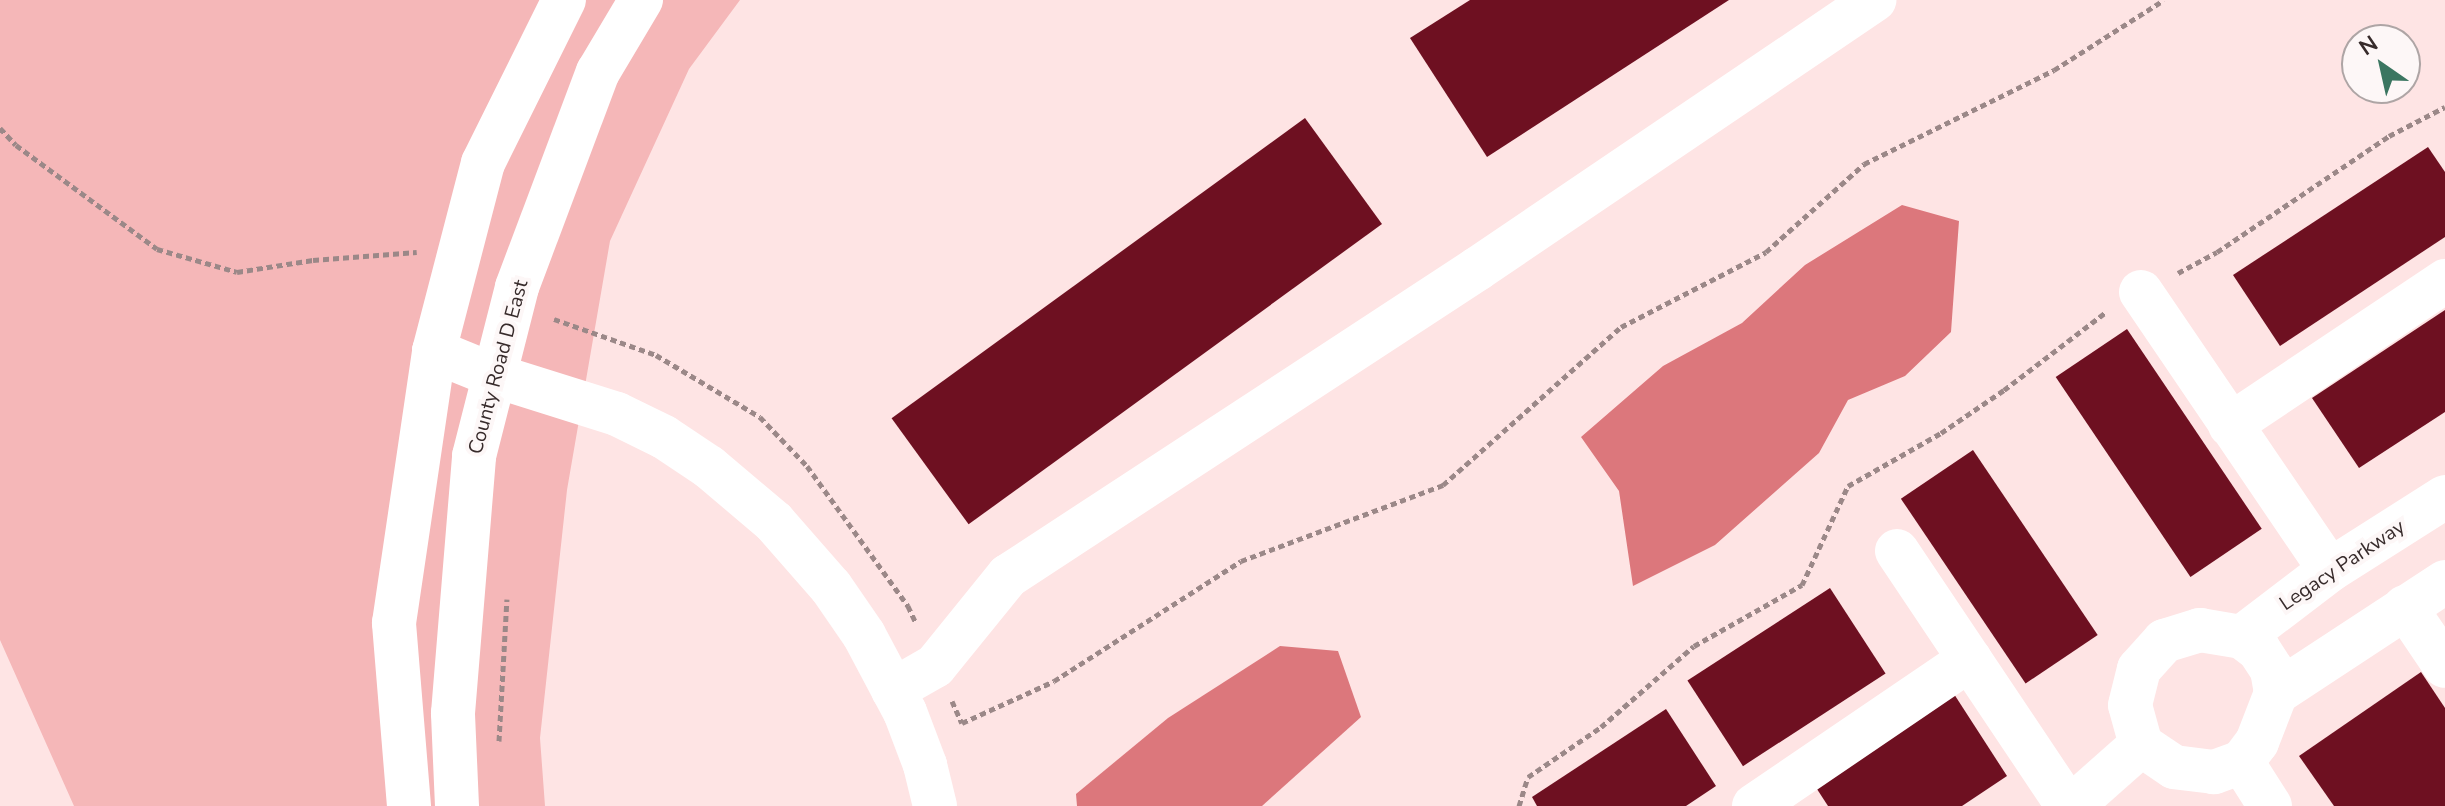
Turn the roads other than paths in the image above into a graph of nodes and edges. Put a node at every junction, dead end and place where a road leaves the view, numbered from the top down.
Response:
1 (564, 0) edge
2 (641, 0) edge
3 (1875, 0) edge
4 (2445, 281) edge
5 (2141, 292) road end
6 (434, 351) junction
7 (493, 375) junction
8 (2230, 425) junction
9 (2445, 497) edge
10 (1897, 551) dead end
11 (2330, 570) junction
12 (2445, 582) edge
13 (2405, 607) junction
14 (2242, 637) junction
15 (1970, 659) junction
16 (2445, 666) edge
17 (893, 690) junction
18 (2276, 693) junction
19 (2141, 745) junction
20 (2242, 762) junction
21 (923, 801) edge
22 (409, 806) edge
23 (457, 806) edge
24 (1754, 806) edge
25 (2070, 806) edge
26 (2270, 806) edge

1 - 6 street
2 - 7 street, County Road D East
3 - 17 street
4 - 8 street
5 - 8 street
6 - 7 street
6 - 22 street
7 - 17 street
7 - 23 street, County Road D East
8 - 11 street
9 - 11 street, Legacy Parkway
10 - 15 street
11 - 14 street, Legacy Parkway
12 - 13 street
13 - 16 street
13 - 18 street
14 - 18 street
14 - 19 street
15 - 24 street
15 - 25 street
17 - 21 street
18 - 20 street
19 - 20 street
19 - 25 street
20 - 26 street

